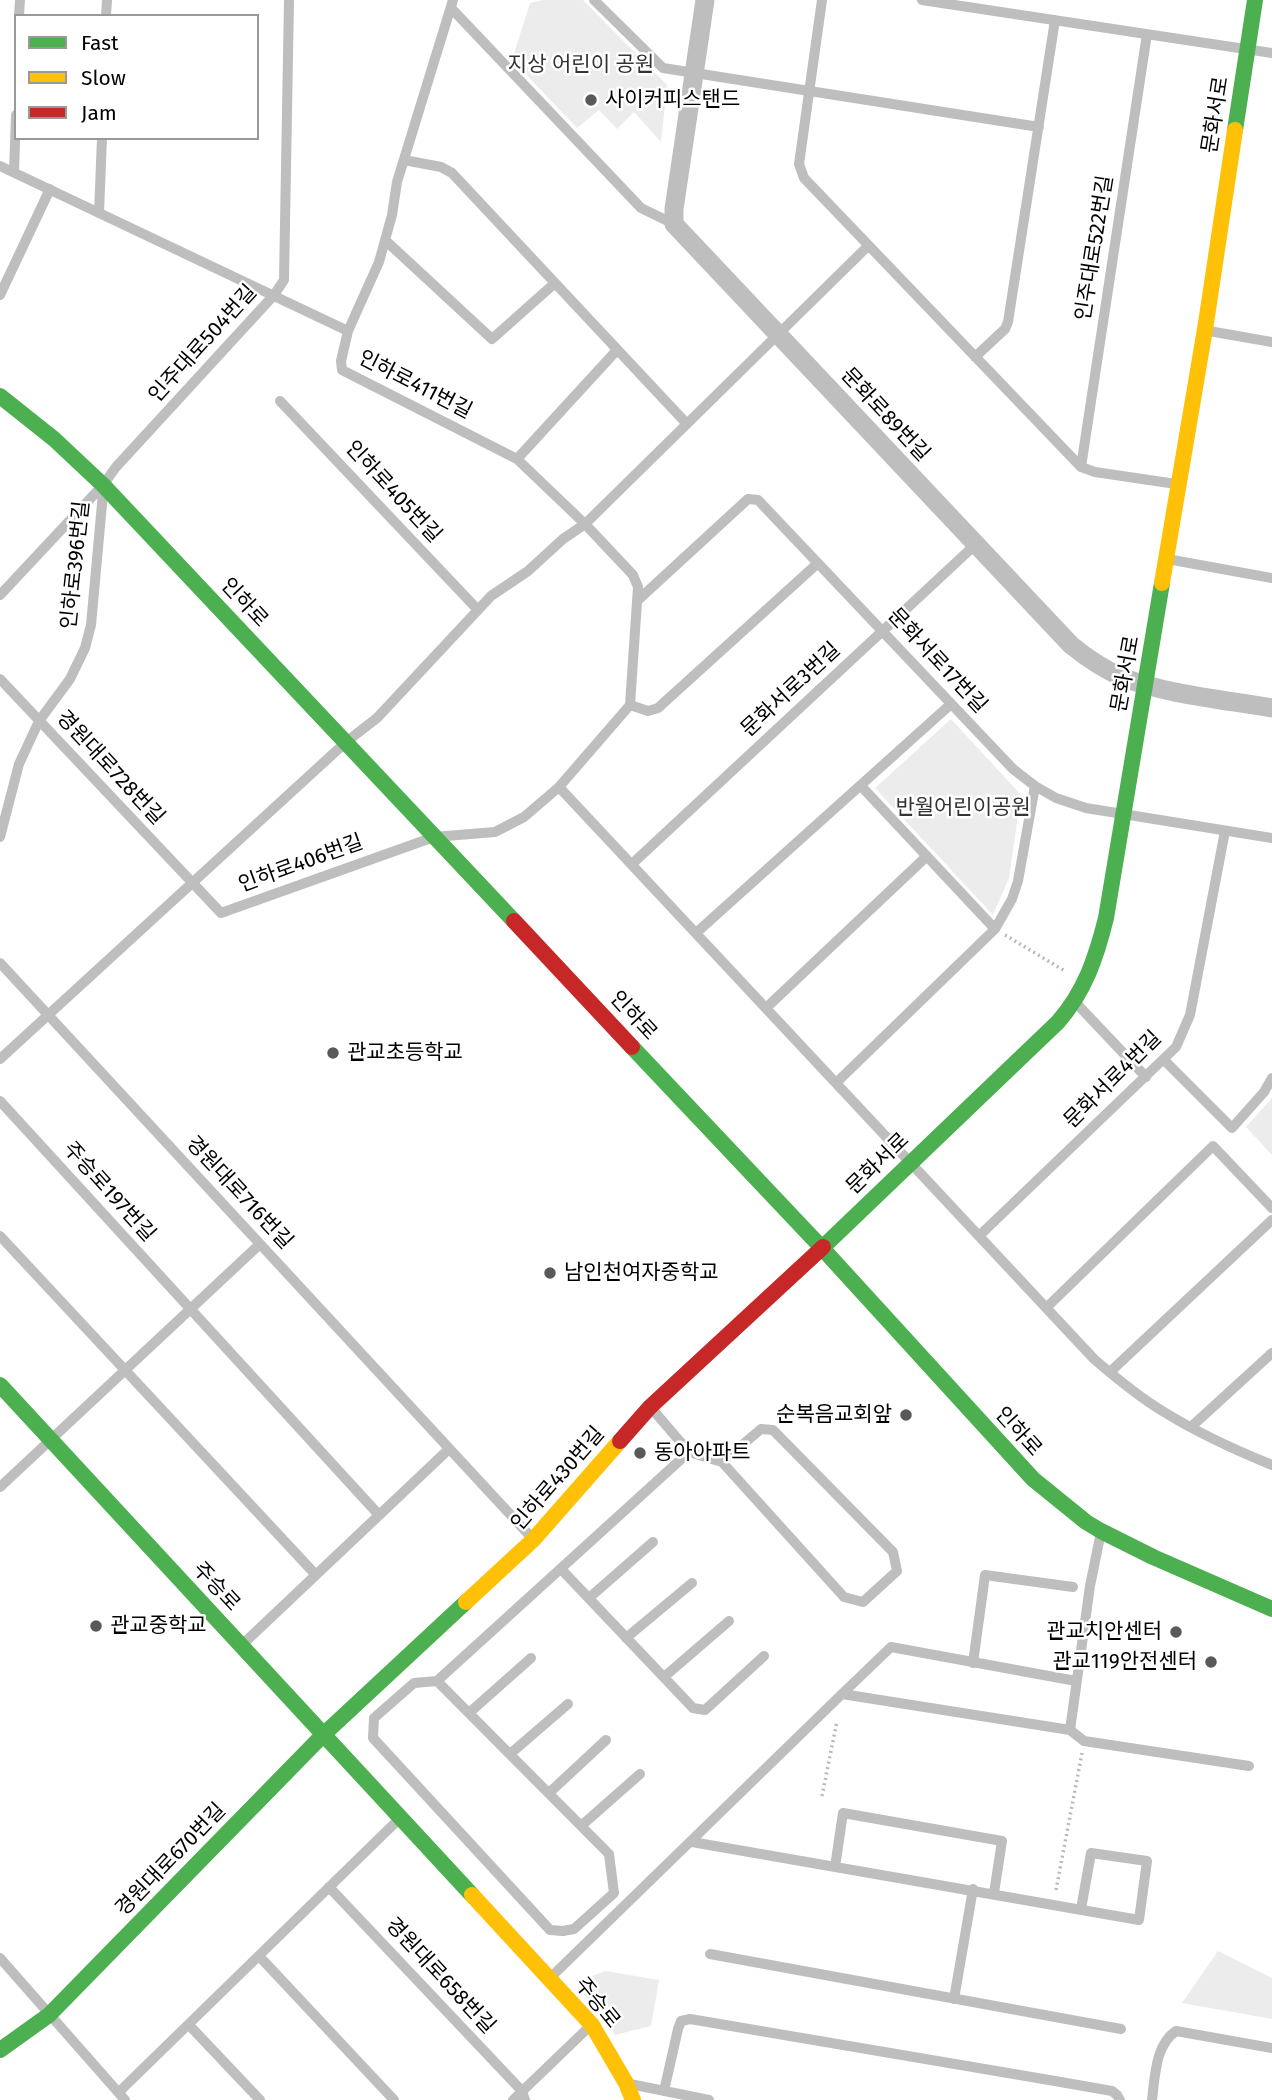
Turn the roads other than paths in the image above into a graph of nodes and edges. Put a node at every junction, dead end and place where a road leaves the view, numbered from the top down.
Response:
1 (289, 0) edge
2 (594, 0) edge
3 (705, 0) edge
4 (822, 0) edge
5 (922, 0) edge
6 (1255, 0) edge
7 (452, 4) edge
8 (1055, 20) junction
9 (1147, 34) junction
10 (1247, 50) junction
11 (1272, 53) edge
12 (694, 73) junction
13 (809, 91) junction
14 (1039, 127) junction
15 (15, 140) edge
16 (102, 140) edge
17 (404, 160) junction
18 (0, 166) edge
19 (14, 172) junction
20 (50, 189) junction
21 (99, 213) junction
22 (674, 224) junction
23 (385, 240) junction
24 (868, 246) junction
25 (555, 283) junction
26 (0, 295) edge
27 (274, 295) junction
28 (348, 331) junction
29 (1205, 331) junction
30 (778, 335) junction
31 (1272, 342) edge
32 (617, 350) junction
33 (975, 357) junction
34 (0, 396) edge
35 (280, 401) dead end
36 (687, 424) junction
37 (517, 459) junction
38 (1081, 467) junction
39 (1179, 484) junction
40 (103, 485) junction
41 (585, 524) junction
42 (976, 544) junction
43 (1166, 559) junction
44 (818, 563) junction
45 (1272, 566) edge
46 (1271, 578) edge
47 (0, 595) edge
48 (637, 601) junction
49 (478, 610) junction
50 (882, 631) junction
51 (0, 679) edge
52 (1145, 684) junction
53 (951, 704) junction
54 (630, 705) junction
55 (1272, 708) edge
56 (39, 721) junction
57 (346, 742) junction
58 (559, 786) junction
59 (861, 786) junction
60 (1035, 786) junction
61 (1122, 815) junction
62 (1226, 831) junction
63 (0, 837) edge
64 (434, 838) junction
65 (1272, 838) edge
66 (927, 856) junction
67 (632, 864) junction
68 (192, 883) junction
69 (995, 929) junction
70 (696, 933) junction
71 (0, 963) edge
72 (1075, 1003) junction
73 (766, 1008) junction
74 (48, 1015) junction
75 (0, 1059) edge
76 (1164, 1060) junction
77 (1146, 1077) junction
78 (1272, 1078) edge
79 (836, 1083) junction
80 (0, 1101) edge
81 (910, 1163) junction
82 (1272, 1208) edge
83 (1272, 1220) edge
84 (0, 1236) edge
85 (979, 1237) junction
86 (260, 1244) junction
87 (822, 1248) junction
88 (1046, 1308) junction
89 (190, 1309) junction
90 (1272, 1353) edge
91 (126, 1370) junction
92 (1110, 1373) junction
93 (0, 1385) edge
94 (650, 1407) junction
95 (1191, 1427) junction
96 (52, 1441) junction
97 (449, 1449) junction
98 (689, 1452) junction
99 (722, 1462) junction
100 (1272, 1465) edge
101 (0, 1487) edge
102 (379, 1515) junction
103 (1101, 1531) junction
104 (533, 1540) junction
105 (653, 1542) dead end
106 (561, 1569) junction
107 (316, 1575) junction
108 (692, 1583) dead end
109 (1073, 1587) dead end
110 (589, 1598) junction
111 (1272, 1609) edge
112 (729, 1621) dead end
113 (626, 1638) junction
114 (242, 1646) junction
115 (764, 1656) dead end
116 (531, 1658) dead end
117 (973, 1663) junction
118 (664, 1678) junction
119 (437, 1681) junction
120 (1076, 1681) junction
121 (842, 1695) junction
122 (568, 1704) dead end
123 (469, 1713) junction
124 (1070, 1730) junction
125 (323, 1735) junction
126 (606, 1740) dead end
127 (510, 1754) junction
128 (1249, 1766) dead end
129 (640, 1773) dead end
130 (549, 1793) junction
131 (401, 1817) junction
132 (581, 1826) junction
133 (692, 1842) junction
134 (835, 1867) junction
135 (329, 1887) junction
136 (973, 1889) junction
137 (994, 1893) junction
138 (1081, 1909) junction
139 (710, 1954) dead end
140 (259, 1956) junction
141 (0, 1958) edge
142 (550, 1978) junction
143 (954, 1999) junction
144 (49, 2015) junction
145 (188, 2025) junction
146 (592, 2025) junction
147 (1121, 2029) dead end
148 (1272, 2048) edge
149 (0, 2050) edge
150 (626, 2083) junction
151 (664, 2091) junction
152 (122, 2096) edge
153 (524, 2096) edge
154 (260, 2100) edge
155 (394, 2100) edge
156 (513, 2100) edge
157 (633, 2100) edge
158 (709, 2100) edge
159 (1120, 2100) edge
160 (1152, 2100) edge

1 - 27 lane, 인주대로504번길
2 - 12 lane
3 - 12 street
4 - 13 lane
5 - 8 lane
6 - 10 street, 문화서로
7 - 17 lane, 인하로411번길
7 - 22 lane
8 - 9 lane
8 - 14 lane
9 - 10 lane
9 - 38 lane, 인주대로522번길
10 - 11 lane
10 - 29 street, 문화서로
12 - 13 lane
12 - 22 street
13 - 14 lane
13 - 24 lane
14 - 33 lane
15 - 19 lane
16 - 21 lane
17 - 23 lane, 인하로411번길
17 - 25 lane
18 - 19 lane
19 - 20 lane
20 - 21 lane
20 - 26 lane
21 - 27 lane
22 - 30 street, 문화로89번길
23 - 25 lane
23 - 28 lane, 인하로411번길
24 - 30 lane
24 - 33 lane
25 - 32 lane
27 - 28 lane
27 - 40 lane, 인주대로504번길
28 - 37 lane, 인하로411번길
29 - 31 lane
29 - 39 street, 문화서로
30 - 36 lane
30 - 42 street, 문화로89번길
32 - 36 lane
32 - 37 lane
33 - 38 lane
34 - 40 street, 인하로
35 - 49 lane, 인하로405번길
36 - 41 lane
37 - 41 lane, 인하로411번길
38 - 39 lane
39 - 43 street, 문화서로
40 - 47 lane, 인주대로504번길
40 - 56 lane, 인하로396번길
40 - 57 street, 인하로
41 - 48 lane, 인하로411번길
41 - 49 lane
42 - 50 lane, 문화서로3번길
42 - 52 street, 문화로89번길
43 - 46 lane
43 - 52 street, 문화서로
44 - 48 lane, 문화서로17번길
44 - 50 lane, 문화서로17번길
44 - 54 lane
45 - 46 lane
48 - 54 lane, 인하로411번길
49 - 57 lane
50 - 53 lane, 문화서로17번길
50 - 67 lane, 문화서로3번길
51 - 56 lane, 경원대로728번길
52 - 55 street, 문화로89번길
52 - 61 street, 문화서로
53 - 59 lane
53 - 60 lane, 문화서로17번길
54 - 58 lane
56 - 63 lane, 인하로396번길
56 - 68 lane, 경원대로728번길
57 - 64 street, 인하로
57 - 68 lane, 인하로406번길
58 - 64 lane
58 - 67 lane
59 - 66 lane
59 - 70 lane
60 - 61 lane, 문화서로17번길
60 - 69 lane
61 - 62 lane, 문화서로17번길
61 - 72 street, 문화서로
62 - 65 lane, 문화서로17번길
62 - 76 lane, 문화서로4번길
64 - 68 lane, 인하로406번길
64 - 87 street, 인하로
66 - 69 lane
66 - 73 lane
67 - 70 lane
68 - 74 lane, 인하로406번길
69 - 79 lane
70 - 73 lane
71 - 74 lane, 경원대로716번길
72 - 77 lane
72 - 81 street, 문화서로
73 - 79 lane
74 - 75 lane, 인하로406번길
74 - 86 lane, 경원대로716번길
76 - 77 lane, 문화서로4번길
76 - 78 lane
77 - 85 lane, 문화서로4번길
79 - 81 lane
80 - 89 lane, 주승로197번길
81 - 85 lane
81 - 87 street, 문화서로
82 - 88 lane
83 - 92 lane
84 - 91 lane
85 - 88 lane
86 - 89 lane
86 - 97 lane, 경원대로716번길
87 - 94 street, 인하로430번길
87 - 103 street, 인하로
88 - 92 lane
89 - 91 lane
89 - 102 lane, 주승로197번길
90 - 95 lane
91 - 96 lane
91 - 107 lane
92 - 95 lane
93 - 96 street, 주승로
94 - 98 lane
94 - 104 street, 인하로430번길
95 - 100 lane
96 - 101 lane
96 - 114 street, 주승로
97 - 102 lane
97 - 104 lane, 경원대로716번길
98 - 99 lane
98 - 106 lane
99 - 99 lane
102 - 107 lane
103 - 111 street, 인하로
103 - 120 lane
104 - 125 street, 인하로430번길
105 - 110 lane
106 - 110 lane
106 - 119 lane
107 - 114 lane
108 - 113 lane
109 - 117 lane
110 - 113 lane
112 - 118 lane
113 - 118 lane
114 - 125 street, 주승로
115 - 118 lane
116 - 123 lane
117 - 120 lane
117 - 121 lane
119 - 123 lane
119 - 132 lane
120 - 124 lane
121 - 124 lane
121 - 133 lane
122 - 127 lane
123 - 127 lane
124 - 128 lane
125 - 131 street, 주승로
125 - 144 street, 경원대로670번길
126 - 130 lane
127 - 130 lane
129 - 132 lane
130 - 132 lane
131 - 135 lane
131 - 142 street, 주승로
133 - 134 lane
133 - 142 lane
134 - 136 lane
134 - 137 lane
135 - 140 lane
135 - 153 lane, 경원대로658번길
136 - 137 lane
136 - 143 lane
137 - 138 lane
138 - 138 lane
139 - 143 lane
140 - 145 lane
140 - 155 lane
141 - 144 lane
142 - 146 street, 주승로
143 - 147 lane
144 - 149 street, 경원대로670번길
144 - 152 lane
145 - 152 lane
145 - 154 lane
146 - 150 street, 주승로
146 - 153 lane
148 - 160 lane
150 - 151 lane
150 - 157 street, 주승로
151 - 158 lane
151 - 159 lane
153 - 156 lane

